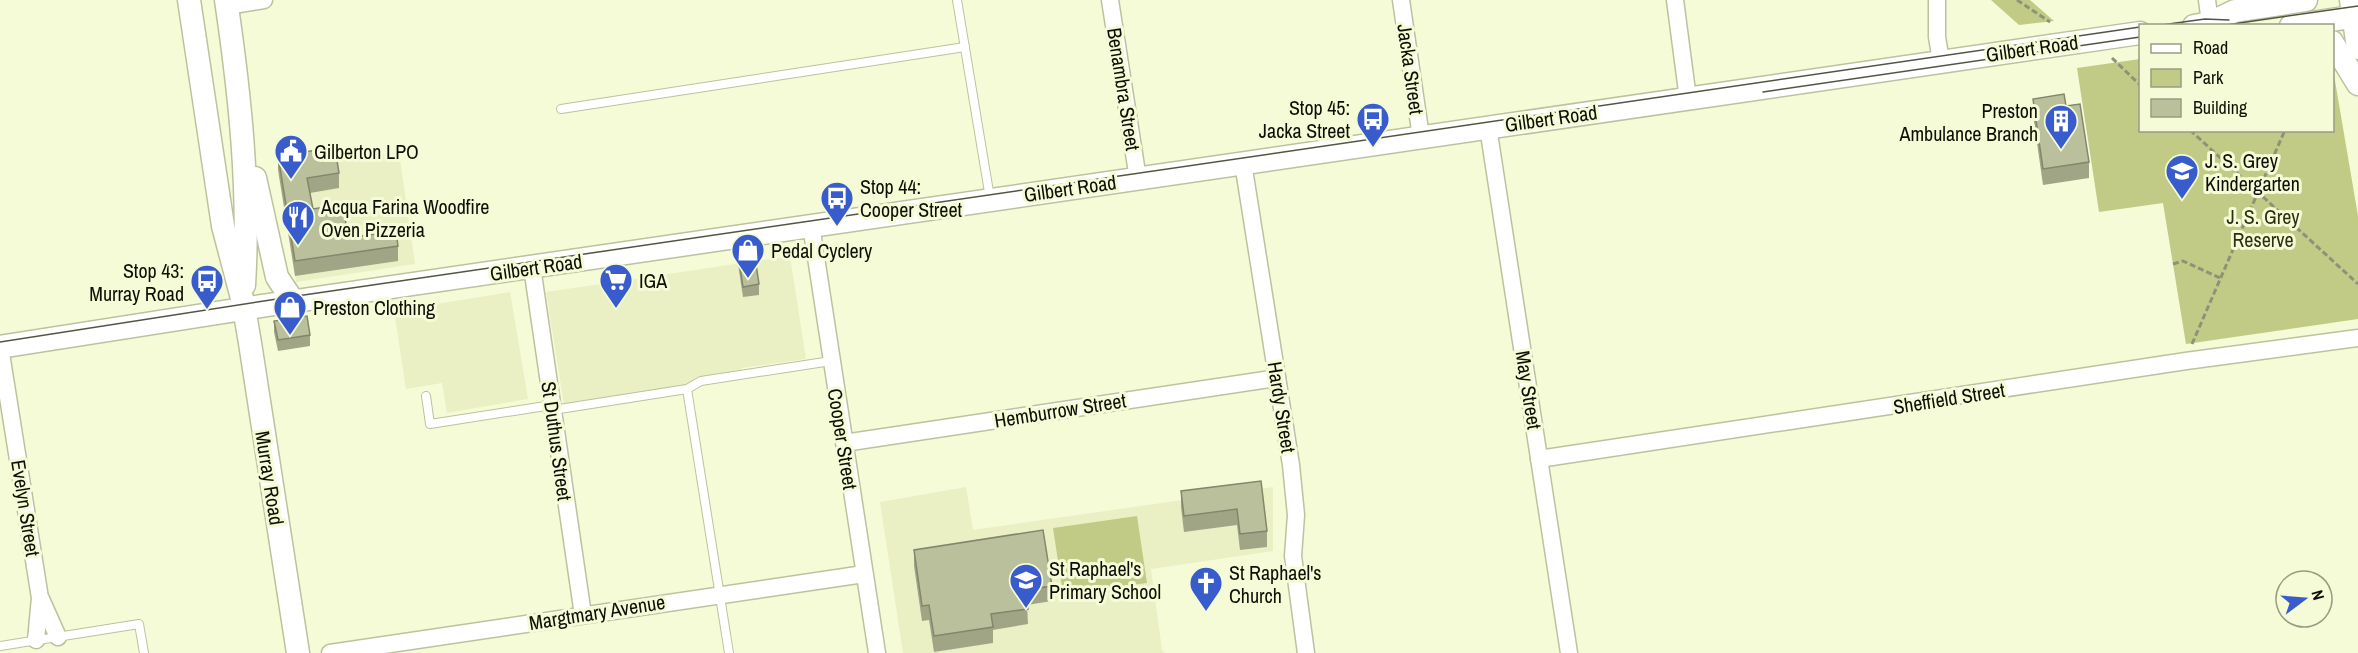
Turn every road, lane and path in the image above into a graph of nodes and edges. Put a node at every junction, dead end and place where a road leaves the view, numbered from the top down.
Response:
1 (264, 0) edge
2 (957, 0) edge
3 (1110, 0) edge
4 (1401, 0) edge
5 (1675, 0) edge
6 (1938, 0) edge
7 (2017, 0) edge
8 (2207, 0) edge
9 (2306, 0) edge
10 (227, 3) edge
11 (189, 5) edge
12 (2354, 11) edge
13 (2050, 22) dead end
14 (2207, 24) edge
15 (2209, 24) edge
16 (2299, 24) edge
17 (2139, 33) edge
18 (2334, 45) edge
19 (965, 47) junction
20 (2358, 48) edge
21 (2112, 58) dead end
22 (1946, 60) junction
23 (2139, 84) edge
24 (2358, 84) edge
25 (240, 97) junction
26 (1688, 99) junction
27 (561, 109) dead end
28 (1488, 127) junction
29 (2192, 132) edge
30 (2284, 132) edge
31 (1421, 137) junction
32 (1244, 163) junction
33 (1138, 179) junction
34 (2257, 192) junction
35 (990, 200) junction
36 (811, 225) junction
37 (2173, 264) dead end
38 (532, 267) junction
39 (2220, 278) junction
40 (2358, 284) edge
41 (293, 301) junction
42 (244, 305) junction
43 (2358, 338) edge
44 (0, 347) edge
45 (831, 361) junction
46 (2186, 361) junction
47 (1277, 378) junction
48 (687, 389) junction
49 (426, 396) dead end
50 (553, 407) junction
51 (844, 443) junction
52 (1539, 459) junction
53 (864, 574) junction
54 (719, 593) junction
55 (40, 598) junction
56 (583, 615) junction
57 (58, 637) junction
58 (36, 640) junction
59 (0, 646) edge
60 (144, 653) edge
61 (298, 653) edge
62 (330, 653) edge
63 (729, 653) edge
64 (876, 653) edge
65 (1306, 653) edge
66 (1569, 653) edge

1 - 10 street
2 - 19 lane
3 - 33 street, Benambra Street
4 - 31 street, Jacka Street
5 - 26 street
6 - 22 street
7 - 13 path
8 - 14 street
9 - 15 street
10 - 11 street
10 - 25 street, Murray Road
11 - 42 street, Murray Road
12 - 16 street
12 - 20 street
17 - 22 street, Gilbert Road
18 - 24 street
19 - 27 lane
19 - 35 lane
21 - 23 path
22 - 26 street, Gilbert Road
25 - 41 street
25 - 42 street, Murray Road
26 - 28 street, Gilbert Road
28 - 31 street, Gilbert Road
28 - 52 street, May Street
29 - 34 path
30 - 34 path
31 - 32 street, Gilbert Road
32 - 33 street, Gilbert Road
32 - 47 street, Hardy Street
33 - 35 street, Gilbert Road
34 - 39 path
34 - 40 path
35 - 36 street, Gilbert Road
36 - 38 street, Gilbert Road
36 - 45 street, Cooper Street
37 - 39 path
38 - 41 street, Gilbert Road
38 - 50 street, St Duthus Street
39 - 46 path
41 - 42 street, Gilbert Road
42 - 44 street, Gilbert Road
42 - 61 street, Murray Road
43 - 46 street, Sheffield Street
44 - 55 street, Evelyn Street
45 - 48 lane
45 - 51 street, Cooper Street
46 - 52 street, Sheffield Street
47 - 51 street, Hemburrow Street
47 - 65 street, Hardy Street
48 - 50 lane
48 - 54 lane
49 - 50 lane
50 - 56 street, St Duthus Street
51 - 53 street, Cooper Street
52 - 66 street, May Street
53 - 54 street, Margtmary Avenue
53 - 64 street, Cooper Street
54 - 56 street, Margtmary Avenue
54 - 63 lane
55 - 57 street, Evelyn Street
55 - 58 street, Evelyn Street
56 - 62 street, Margtmary Avenue
57 - 58 lane
57 - 60 lane
58 - 59 lane

